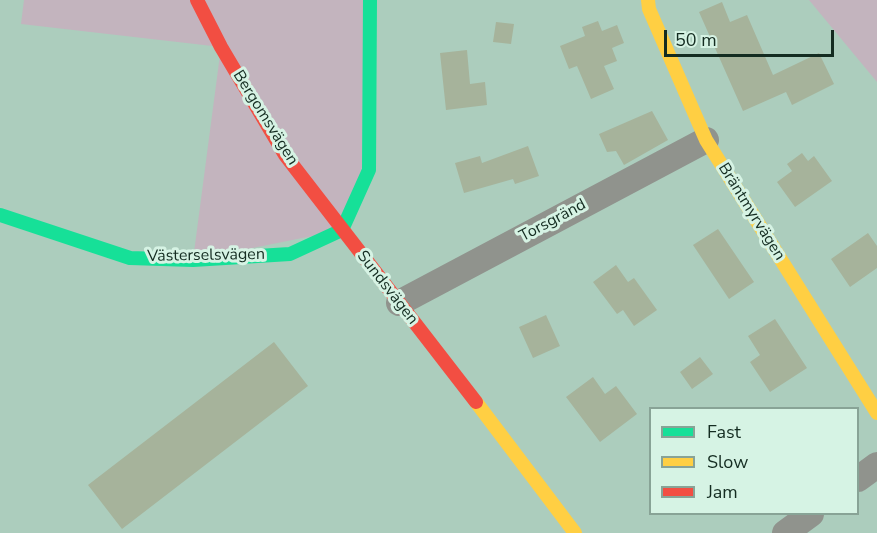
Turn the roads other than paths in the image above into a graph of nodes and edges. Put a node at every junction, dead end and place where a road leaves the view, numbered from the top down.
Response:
1 (197, 0) edge
2 (370, 0) edge
3 (648, 0) edge
4 (706, 140) junction
5 (0, 215) edge
6 (342, 230) junction
7 (399, 303) junction
8 (877, 413) edge
9 (877, 465) edge
10 (859, 478) edge
11 (808, 515) edge
12 (575, 533) edge
13 (784, 533) edge

1 - 6 street, Bergomsvägen
2 - 6 street
3 - 4 street, Bräntmyrvägen
4 - 7 street, Torsgränd
4 - 8 street, Bräntmyrvägen
5 - 6 street, Västerselsvägen
6 - 7 street, Sundsvägen
7 - 12 street, Sundsvägen
9 - 10 street
11 - 13 street

